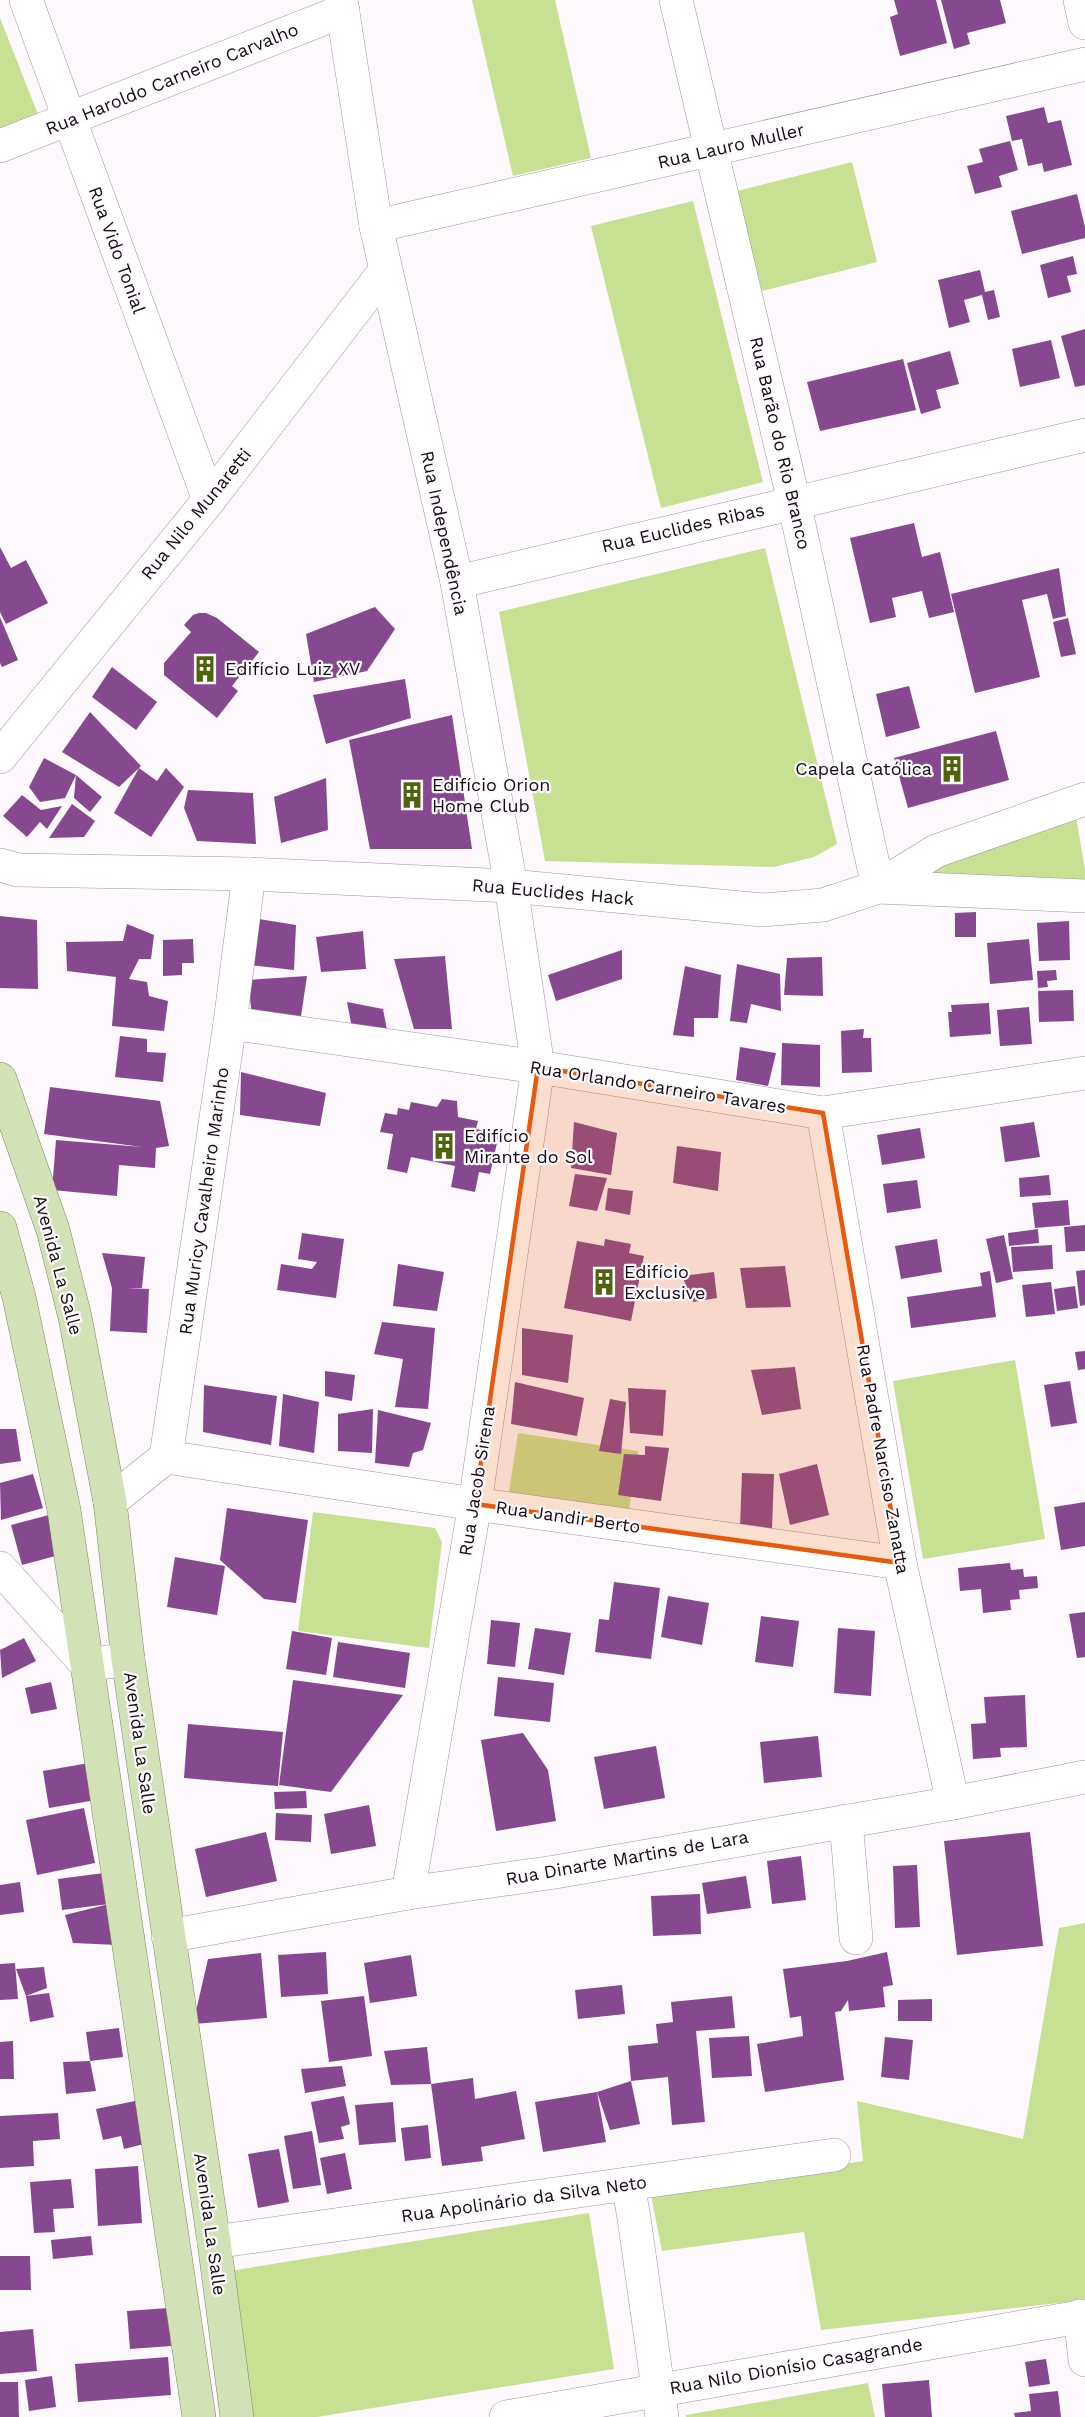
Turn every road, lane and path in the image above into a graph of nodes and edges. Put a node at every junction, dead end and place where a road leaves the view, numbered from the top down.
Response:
1 (26, 0) edge
2 (675, 0) edge
3 (1080, 0) edge
4 (342, 6) edge
5 (1085, 22) edge
6 (1085, 64) edge
7 (69, 120) junction
8 (0, 146) edge
9 (712, 151) junction
10 (376, 226) junction
11 (385, 271) junction
12 (1085, 435) edge
13 (209, 500) junction
14 (794, 502) junction
15 (457, 582) junction
16 (1, 755) edge
17 (1085, 799) edge
18 (6, 870) edge
19 (249, 874) junction
20 (511, 886) junction
21 (878, 888) junction
22 (1085, 896) edge
23 (230, 1023) junction
24 (538, 1067) junction
25 (1085, 1073) edge
26 (0, 1079) edge
27 (823, 1113) junction
28 (12, 1154) edge
29 (0, 1228) edge
30 (166, 1457) junction
31 (110, 1502) junction
32 (475, 1504) junction
33 (900, 1563) junction
34 (0, 1568) edge
35 (128, 1659) junction
36 (87, 1665) junction
37 (1085, 1777) edge
38 (953, 1803) junction
39 (846, 1821) junction
40 (408, 1893) junction
41 (168, 1936) junction
42 (856, 1938) dead end
43 (834, 2155) dead end
44 (628, 2184) junction
45 (214, 2242) junction
46 (1083, 2316) edge
47 (226, 2343) junction
48 (188, 2346) junction
49 (1085, 2360) edge
50 (660, 2404) edge
51 (199, 2417) edge
52 (237, 2417) edge
53 (506, 2417) edge

1 - 7 street, Rua Vido Tonial
2 - 9 street, Rua Barão do Rio Branco
3 - 5 street
4 - 7 street, Rua Haroldo Carneiro Carvalho
4 - 10 street, Rua Independência
6 - 9 street, Rua Lauro Muller
7 - 8 street, Rua Haroldo Carneiro Carvalho
7 - 13 street, Rua Vido Tonial
9 - 10 street, Rua Lauro Muller
9 - 14 street, Rua Barão do Rio Branco
10 - 11 street, Rua Independência
11 - 13 street, Rua Nilo Munaretti
11 - 15 street, Rua Independência
12 - 14 street, Rua Euclides Ribas
13 - 16 street, Rua Nilo Munaretti
14 - 15 street, Rua Euclides Ribas
14 - 21 street, Rua Barão do Rio Branco
15 - 20 street, Rua Independência
17 - 21 street
18 - 19 street, Rua Euclides Hack
19 - 20 street, Rua Euclides Hack
19 - 23 street, Rua Muricy Cavalheiro Marinho
20 - 21 street, Rua Euclides Hack
20 - 24 street, Rua Independência
21 - 22 street, Rua Euclides Hack
23 - 24 street, Rua Orlando Carneiro Tavares
23 - 30 street, Rua Muricy Cavalheiro Marinho
24 - 27 street, Rua Orlando Carneiro Tavares
24 - 32 street, Rua Jacob Sirena
25 - 27 street, Rua Orlando Carneiro Tavares
26 - 28 main road, Avenida La Salle
27 - 33 street, Rua Padre Narciso Zanatta
28 - 31 main road, Avenida La Salle
29 - 36 main road
30 - 31 street
30 - 32 street, Rua Jandir Berto
31 - 35 main road, Avenida La Salle
32 - 33 street, Rua Jandir Berto
32 - 40 street, Rua Jacob Sirena
33 - 38 street, Rua Padre Narciso Zanatta
34 - 36 street
35 - 36 street
35 - 41 main road, Avenida La Salle
36 - 48 main road
37 - 38 street, Rua Dinarte Martins de Lara
38 - 39 street, Rua Dinarte Martins de Lara
39 - 40 street, Rua Dinarte Martins de Lara
39 - 42 street
40 - 41 street, Rua Dinarte Martins de Lara
41 - 45 main road, Avenida La Salle
43 - 44 street, Rua Apolinário da Silva Neto
44 - 45 street, Rua Apolinário da Silva Neto
44 - 50 street
45 - 47 main road, Avenida La Salle
46 - 49 street
46 - 50 street, Rua Nilo Dionísio Casagrande
47 - 48 main road
47 - 52 main road, Avenida La Salle
48 - 51 main road
50 - 53 street, Rua Nilo Dionísio Casagrande

